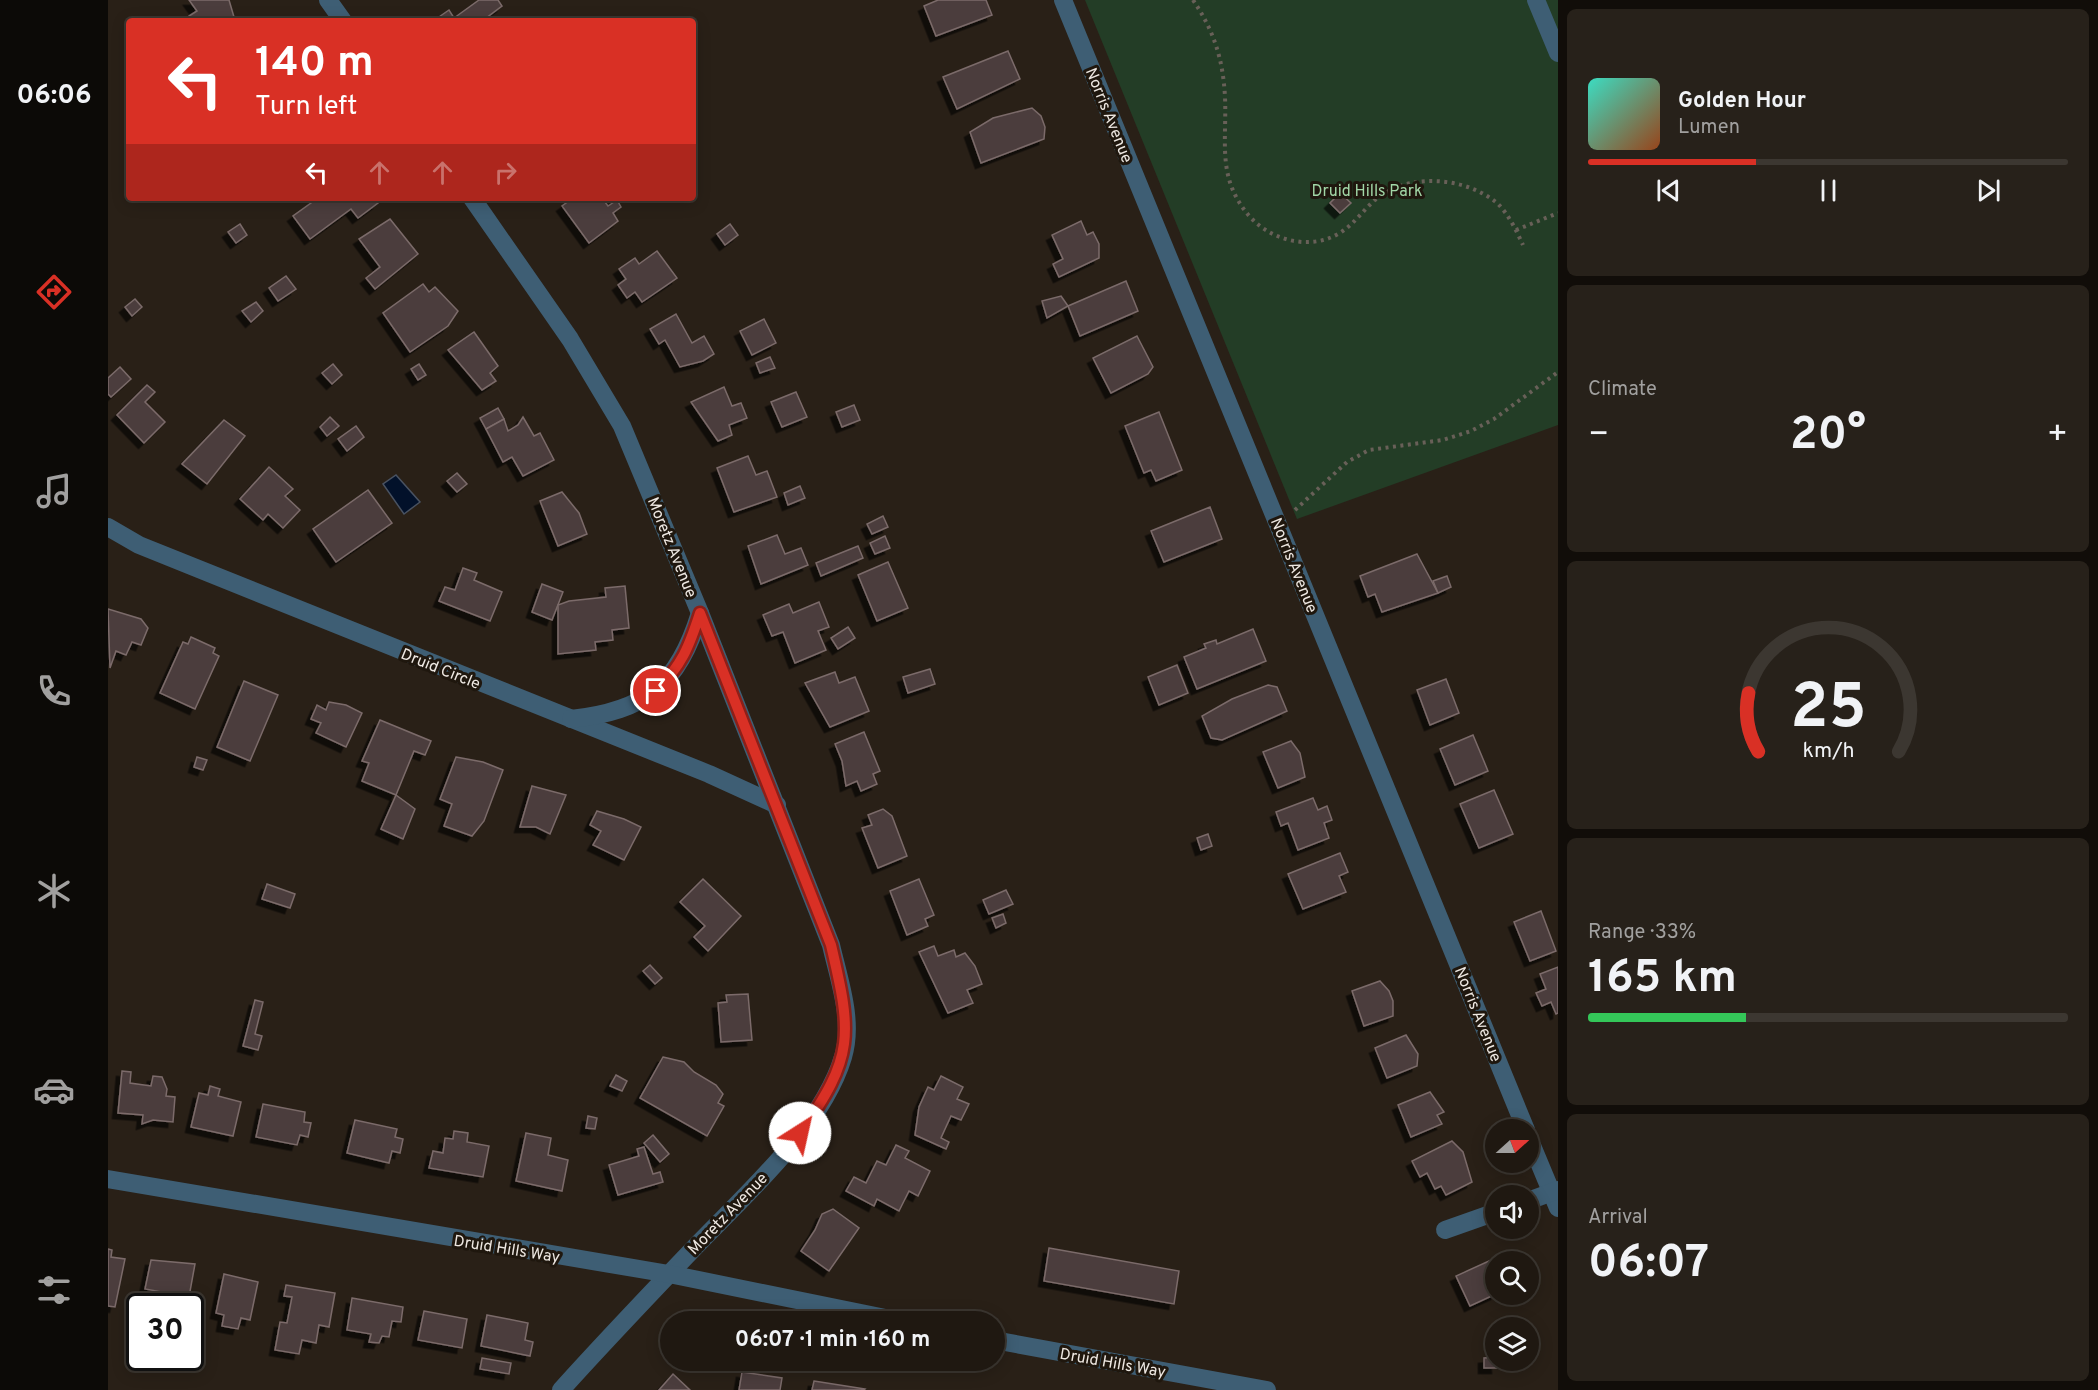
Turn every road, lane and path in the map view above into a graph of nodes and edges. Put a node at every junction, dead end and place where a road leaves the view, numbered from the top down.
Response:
1 (328, 0) edge
2 (1063, 0) edge
3 (1193, 0) edge
4 (1536, 0) edge
5 (341, 18) edge
6 (1558, 53) edge
7 (474, 201) edge
8 (1558, 213) edge
9 (1516, 230) junction
10 (1523, 245) dead end
11 (1558, 372) edge
12 (1295, 511) dead end
13 (108, 527) edge
14 (700, 613) junction
15 (566, 719) junction
16 (777, 804) junction
17 (1521, 1119) edge
18 (1539, 1160) edge
19 (108, 1179) edge
20 (1556, 1197) edge
21 (1539, 1199) edge
22 (1485, 1216) edge
23 (1445, 1230) dead end
24 (669, 1274) junction
25 (851, 1311) edge
26 (1005, 1342) edge
27 (561, 1390) edge
28 (1267, 1390) edge

1 - 5 street
2 - 17 street, Norris Avenue
3 - 9 path
4 - 6 street
7 - 14 street, Moretz Avenue
8 - 9 path
9 - 10 path
11 - 12 path
13 - 15 street, Druid Circle
14 - 15 street
14 - 16 street, Moretz Avenue
15 - 16 street, Druid Circle
16 - 24 street, Moretz Avenue
18 - 20 street
19 - 24 street, Druid Hills Way
20 - 21 street
22 - 23 street
24 - 25 street, Druid Hills Way
24 - 27 street, Moretz Avenue
26 - 28 street, Druid Hills Way

